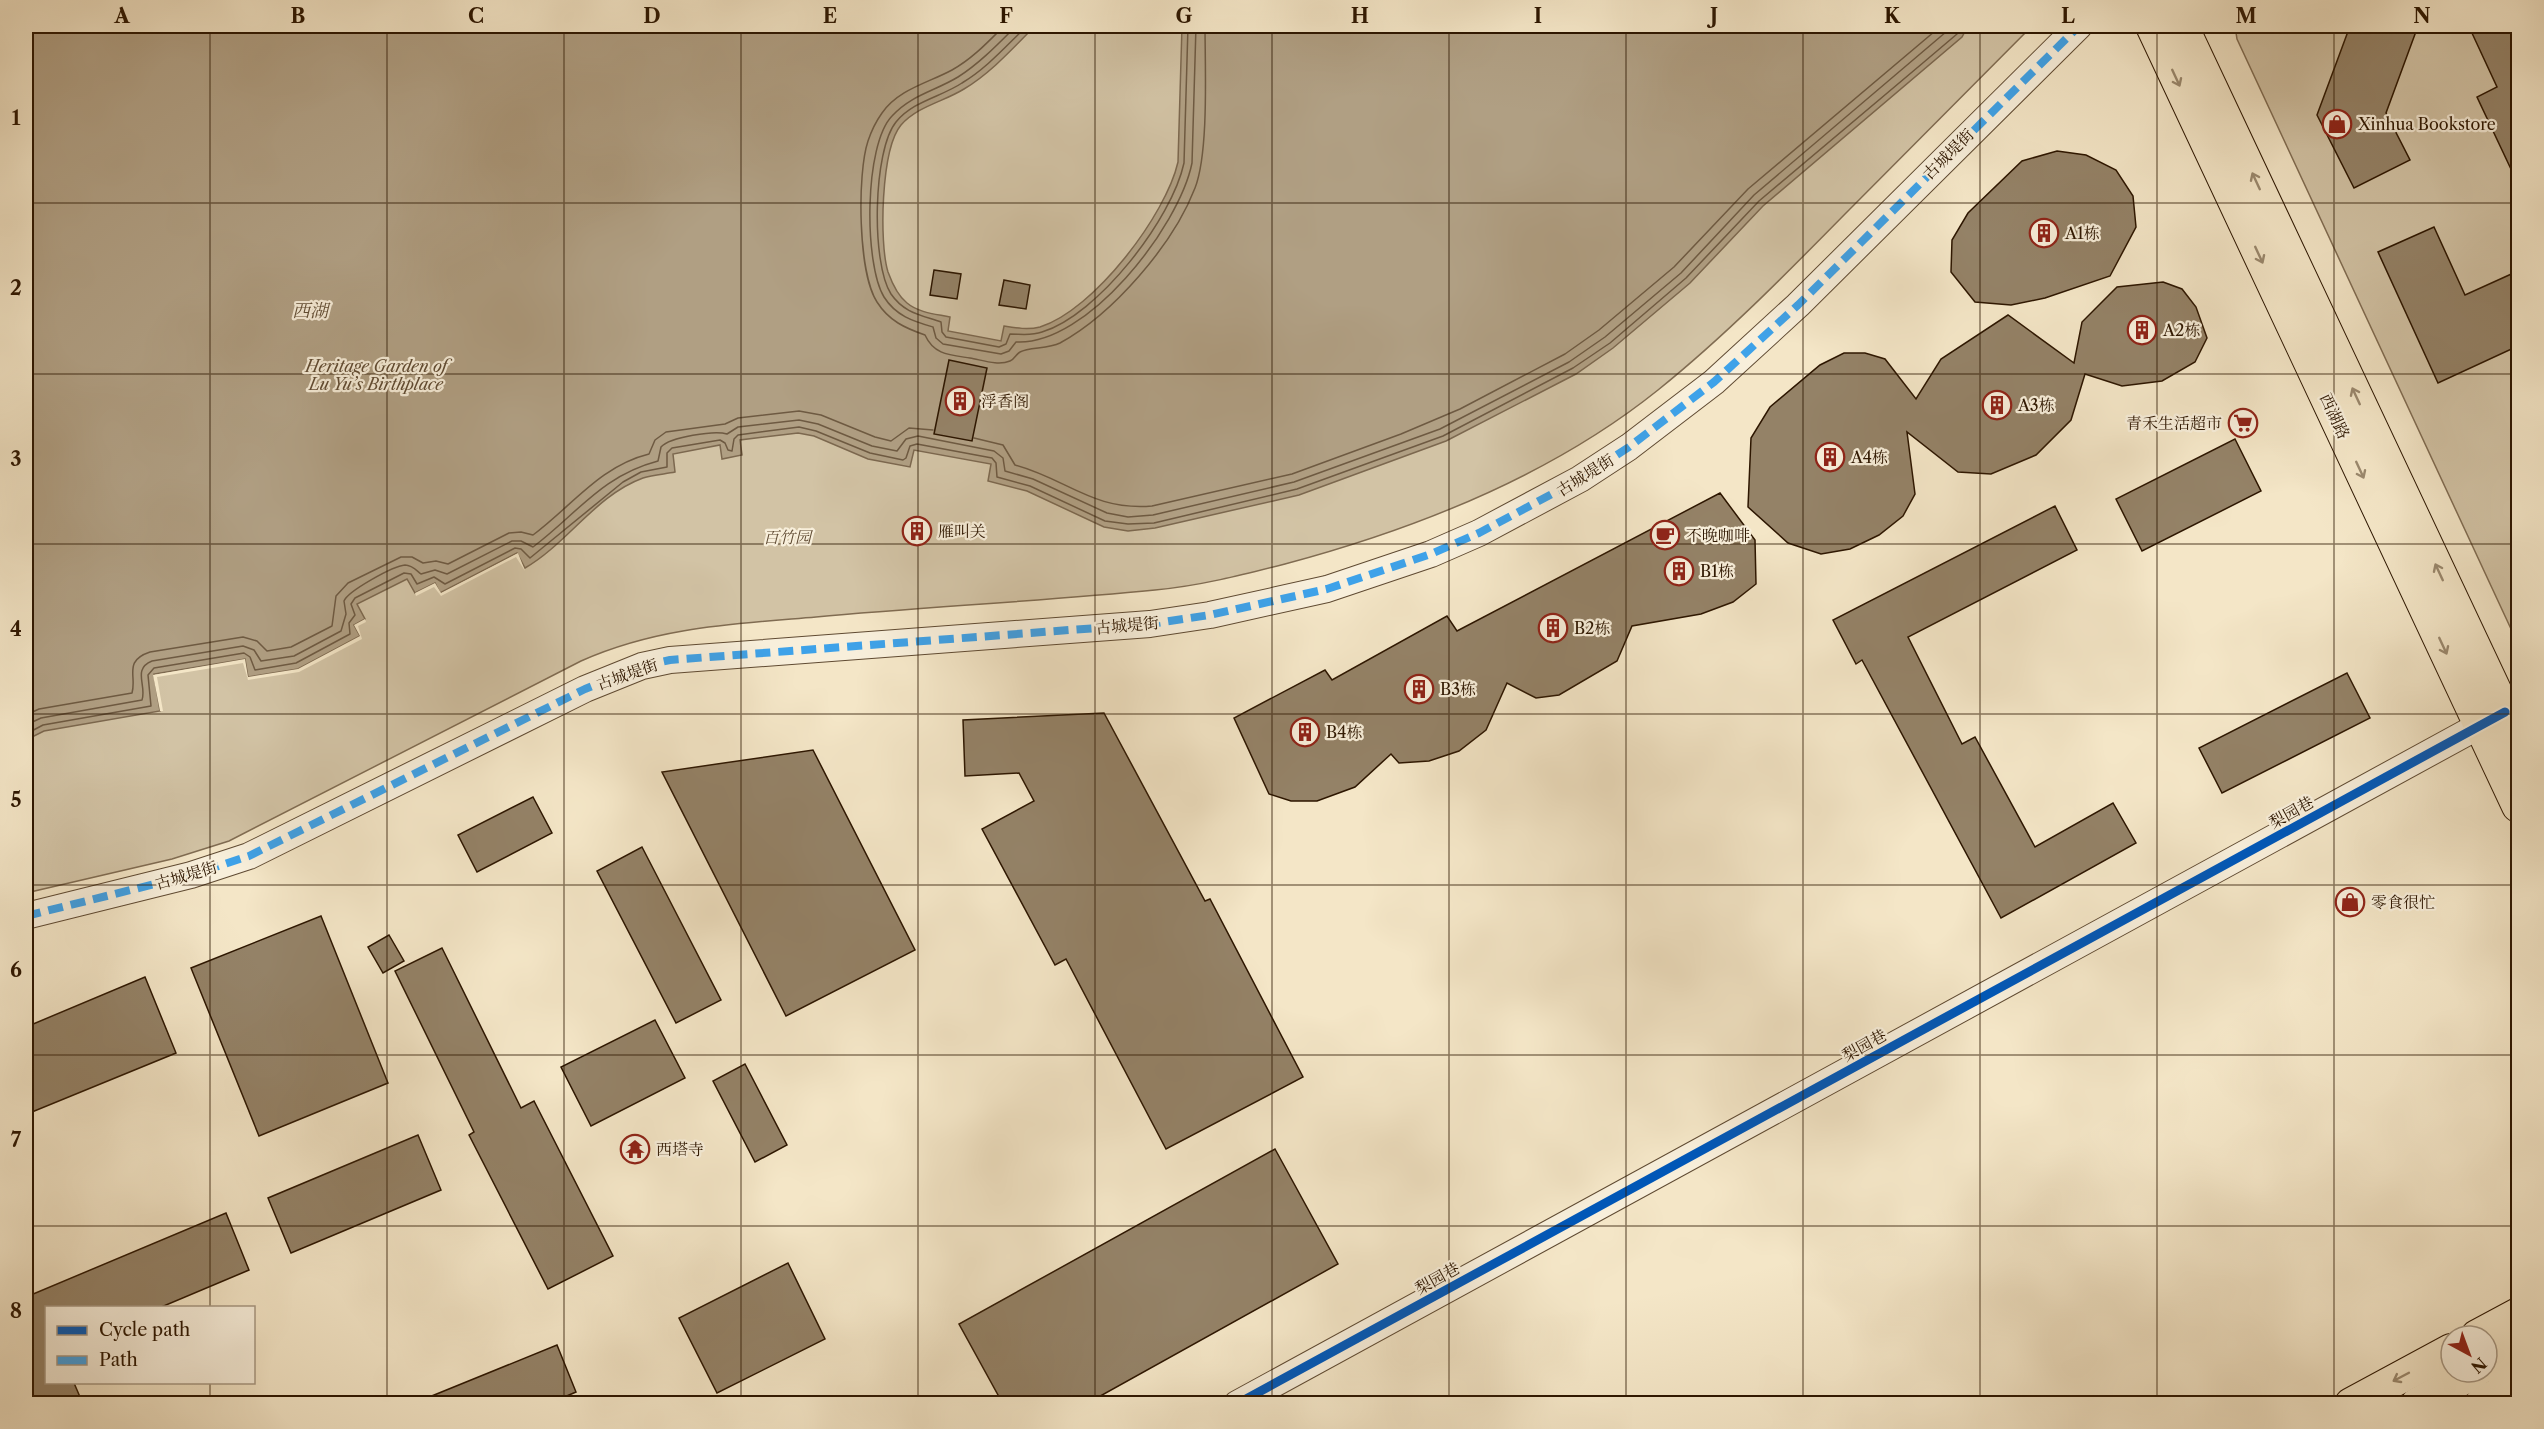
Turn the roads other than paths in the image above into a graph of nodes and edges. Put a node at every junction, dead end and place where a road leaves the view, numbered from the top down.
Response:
1 (2079, 26) edge
2 (2152, 26) edge
3 (2182, 26) edge
4 (2501, 726) edge
5 (2518, 806) edge
6 (26, 916) edge
7 (2518, 1314) edge
8 (2499, 1324) edge
9 (2518, 1349) edge
10 (2439, 1356) edge
11 (2499, 1359) edge
12 (2518, 1383) edge
13 (2453, 1384) edge
14 (1237, 1404) edge
15 (2351, 1404) edge
16 (2417, 1404) edge
17 (2481, 1404) edge

1 - 6 street, 古城堤街
2 -> 4 main road, 西湖路
4 -> 3 main road, 西湖路
4 - 5 main road, 西湖路
4 - 14 street, 梨园巷
7 - 8 main road
9 - 11 main road
10 -> 15 main road
12 - 17 main road
13 - 16 main road

